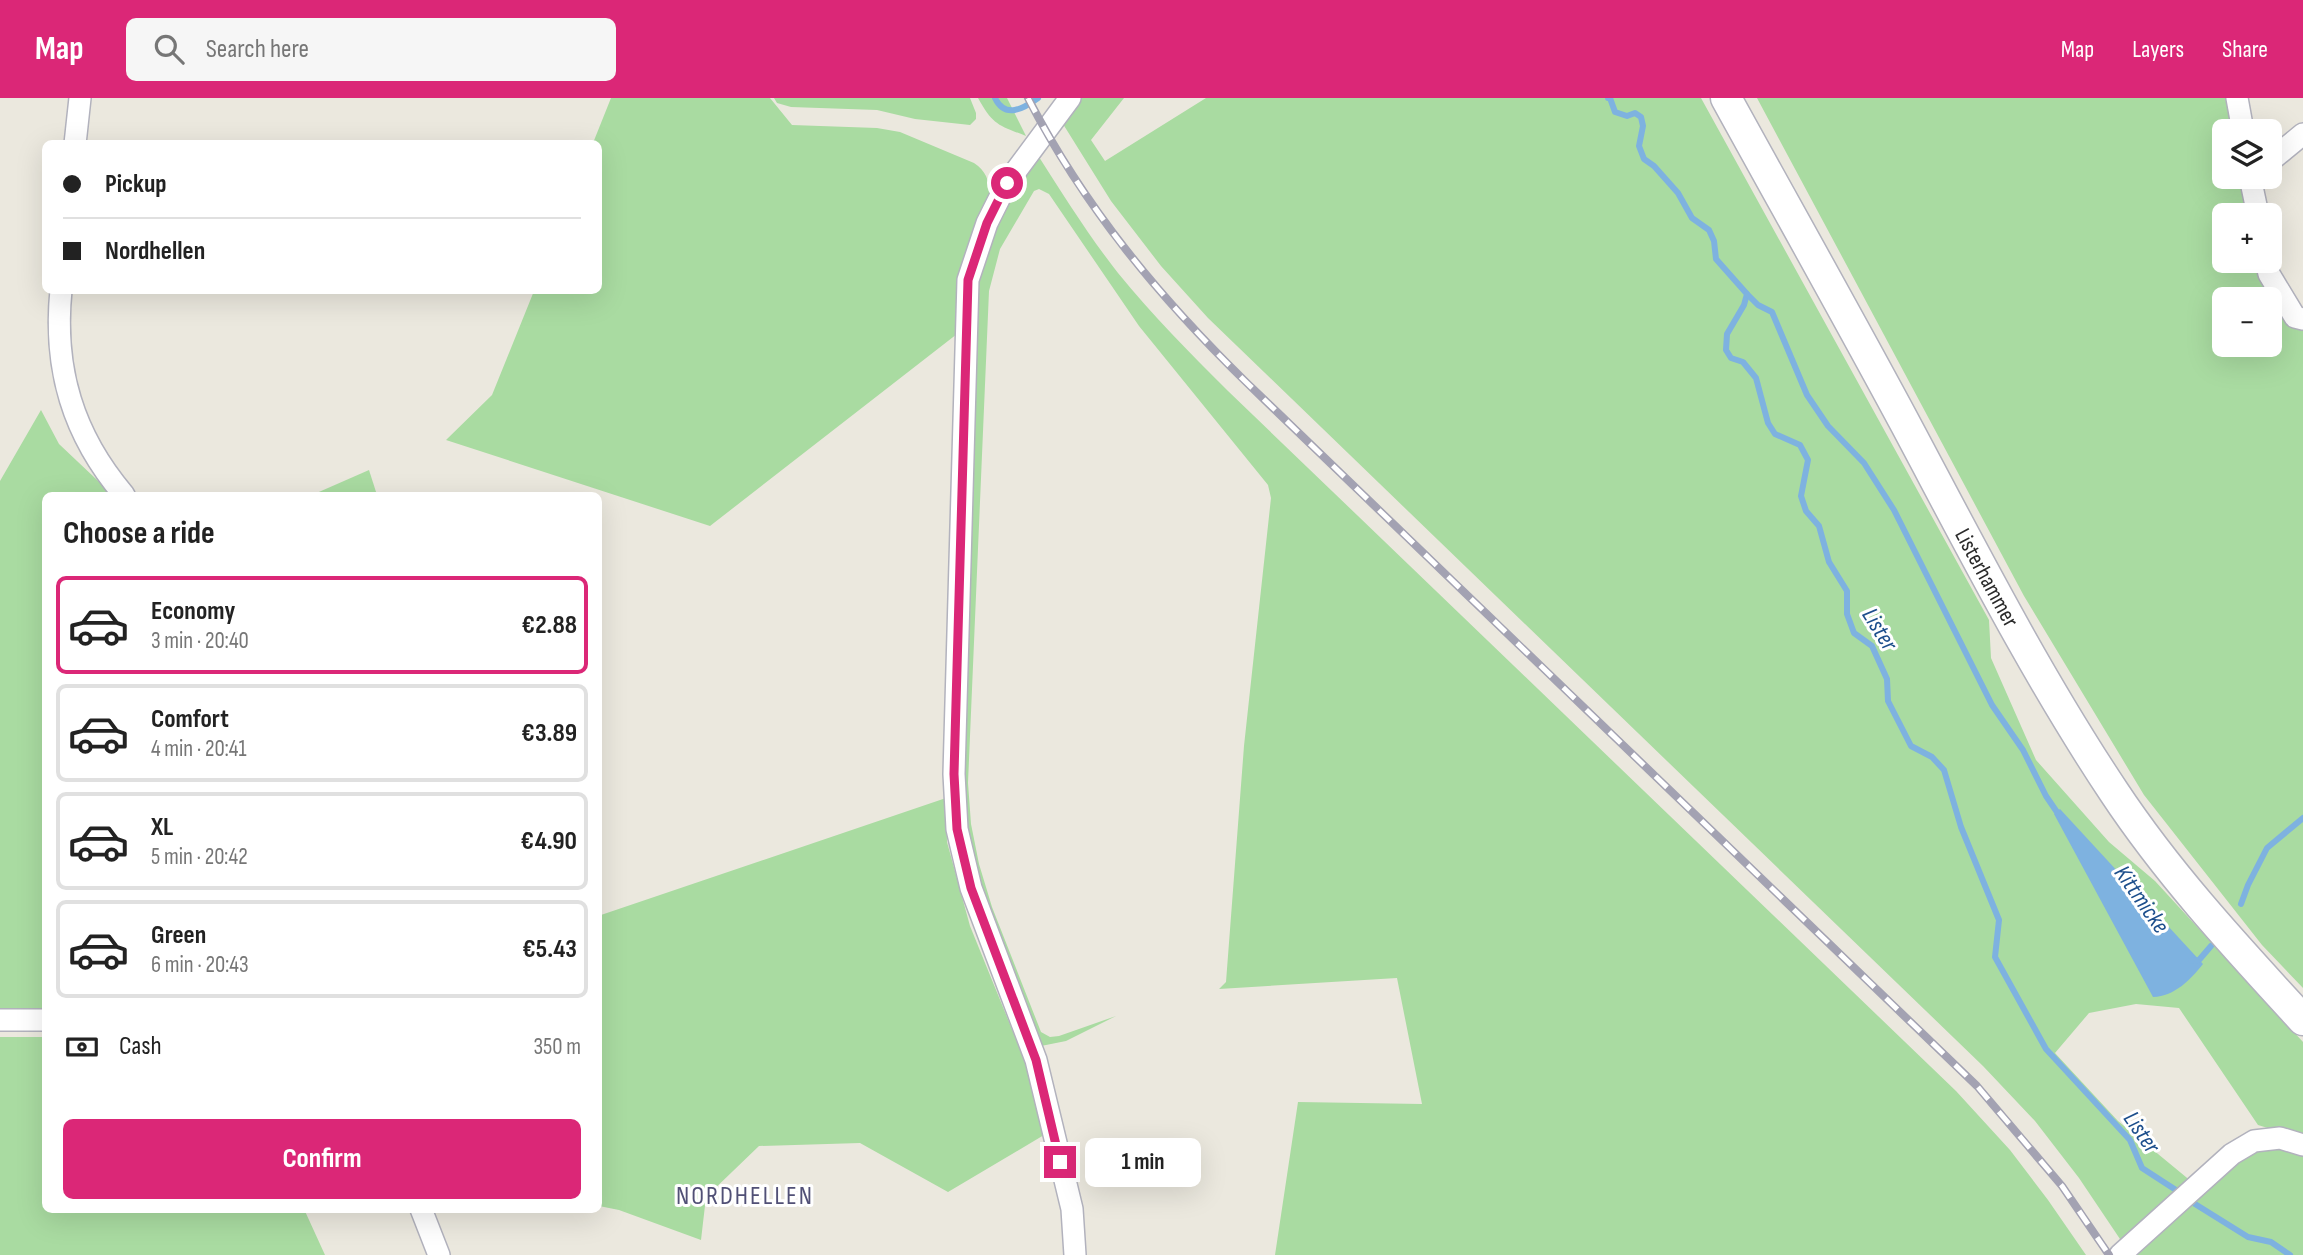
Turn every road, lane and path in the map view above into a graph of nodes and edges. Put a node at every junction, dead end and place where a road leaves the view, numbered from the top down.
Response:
1 (79, 98) edge
2 (1070, 98) edge
3 (1726, 98) edge
4 (2237, 98) edge
5 (2241, 119) edge
6 (2303, 134) edge
7 (75, 140) edge
8 (2282, 151) edge
9 (2269, 273) edge
10 (61, 294) edge
11 (2303, 319) edge
12 (122, 492) edge
13 (0, 1020) edge
14 (42, 1020) edge
15 (2303, 1020) edge
16 (2303, 1145) edge
17 (423, 1213) edge
18 (439, 1255) edge
19 (1075, 1255) edge
20 (2120, 1255) edge

1 - 7 street
2 - 19 street
3 - 15 main road, Listerhammer
4 - 5 street
6 - 8 street
9 - 11 street
10 - 12 street
13 - 14 street
16 - 20 street
17 - 18 street

